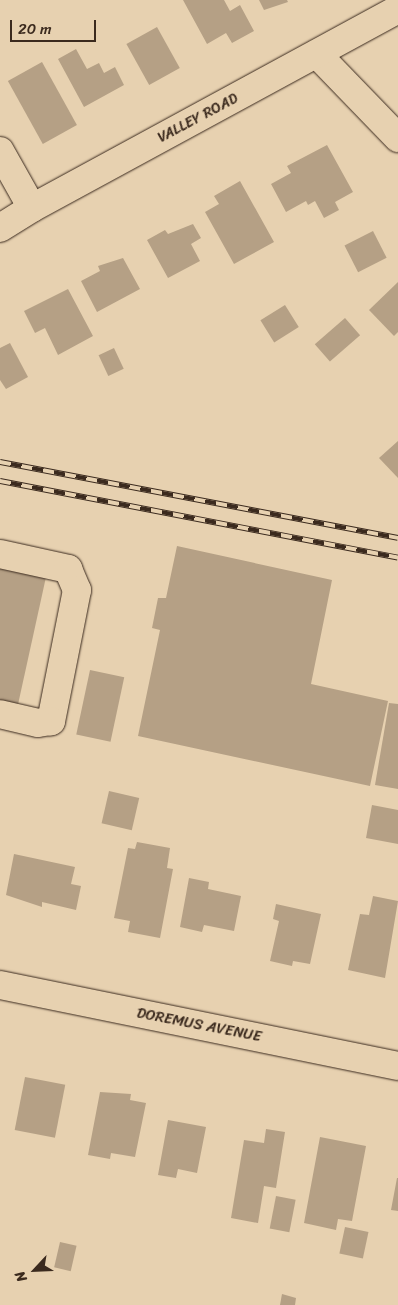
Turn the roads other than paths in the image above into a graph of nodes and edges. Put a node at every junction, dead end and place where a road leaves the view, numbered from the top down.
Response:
1 (398, 9) edge
2 (316, 54) junction
3 (398, 138) edge
4 (0, 151) edge
5 (32, 208) junction
6 (0, 228) edge
7 (0, 554) edge
8 (0, 714) edge
9 (0, 985) edge
10 (398, 1066) edge

1 - 2 street, VALLEY ROAD
2 - 3 street
2 - 5 street, VALLEY ROAD
4 - 5 street
5 - 6 street, VALLEY ROAD
7 - 8 street
9 - 10 street, DOREMUS AVENUE

